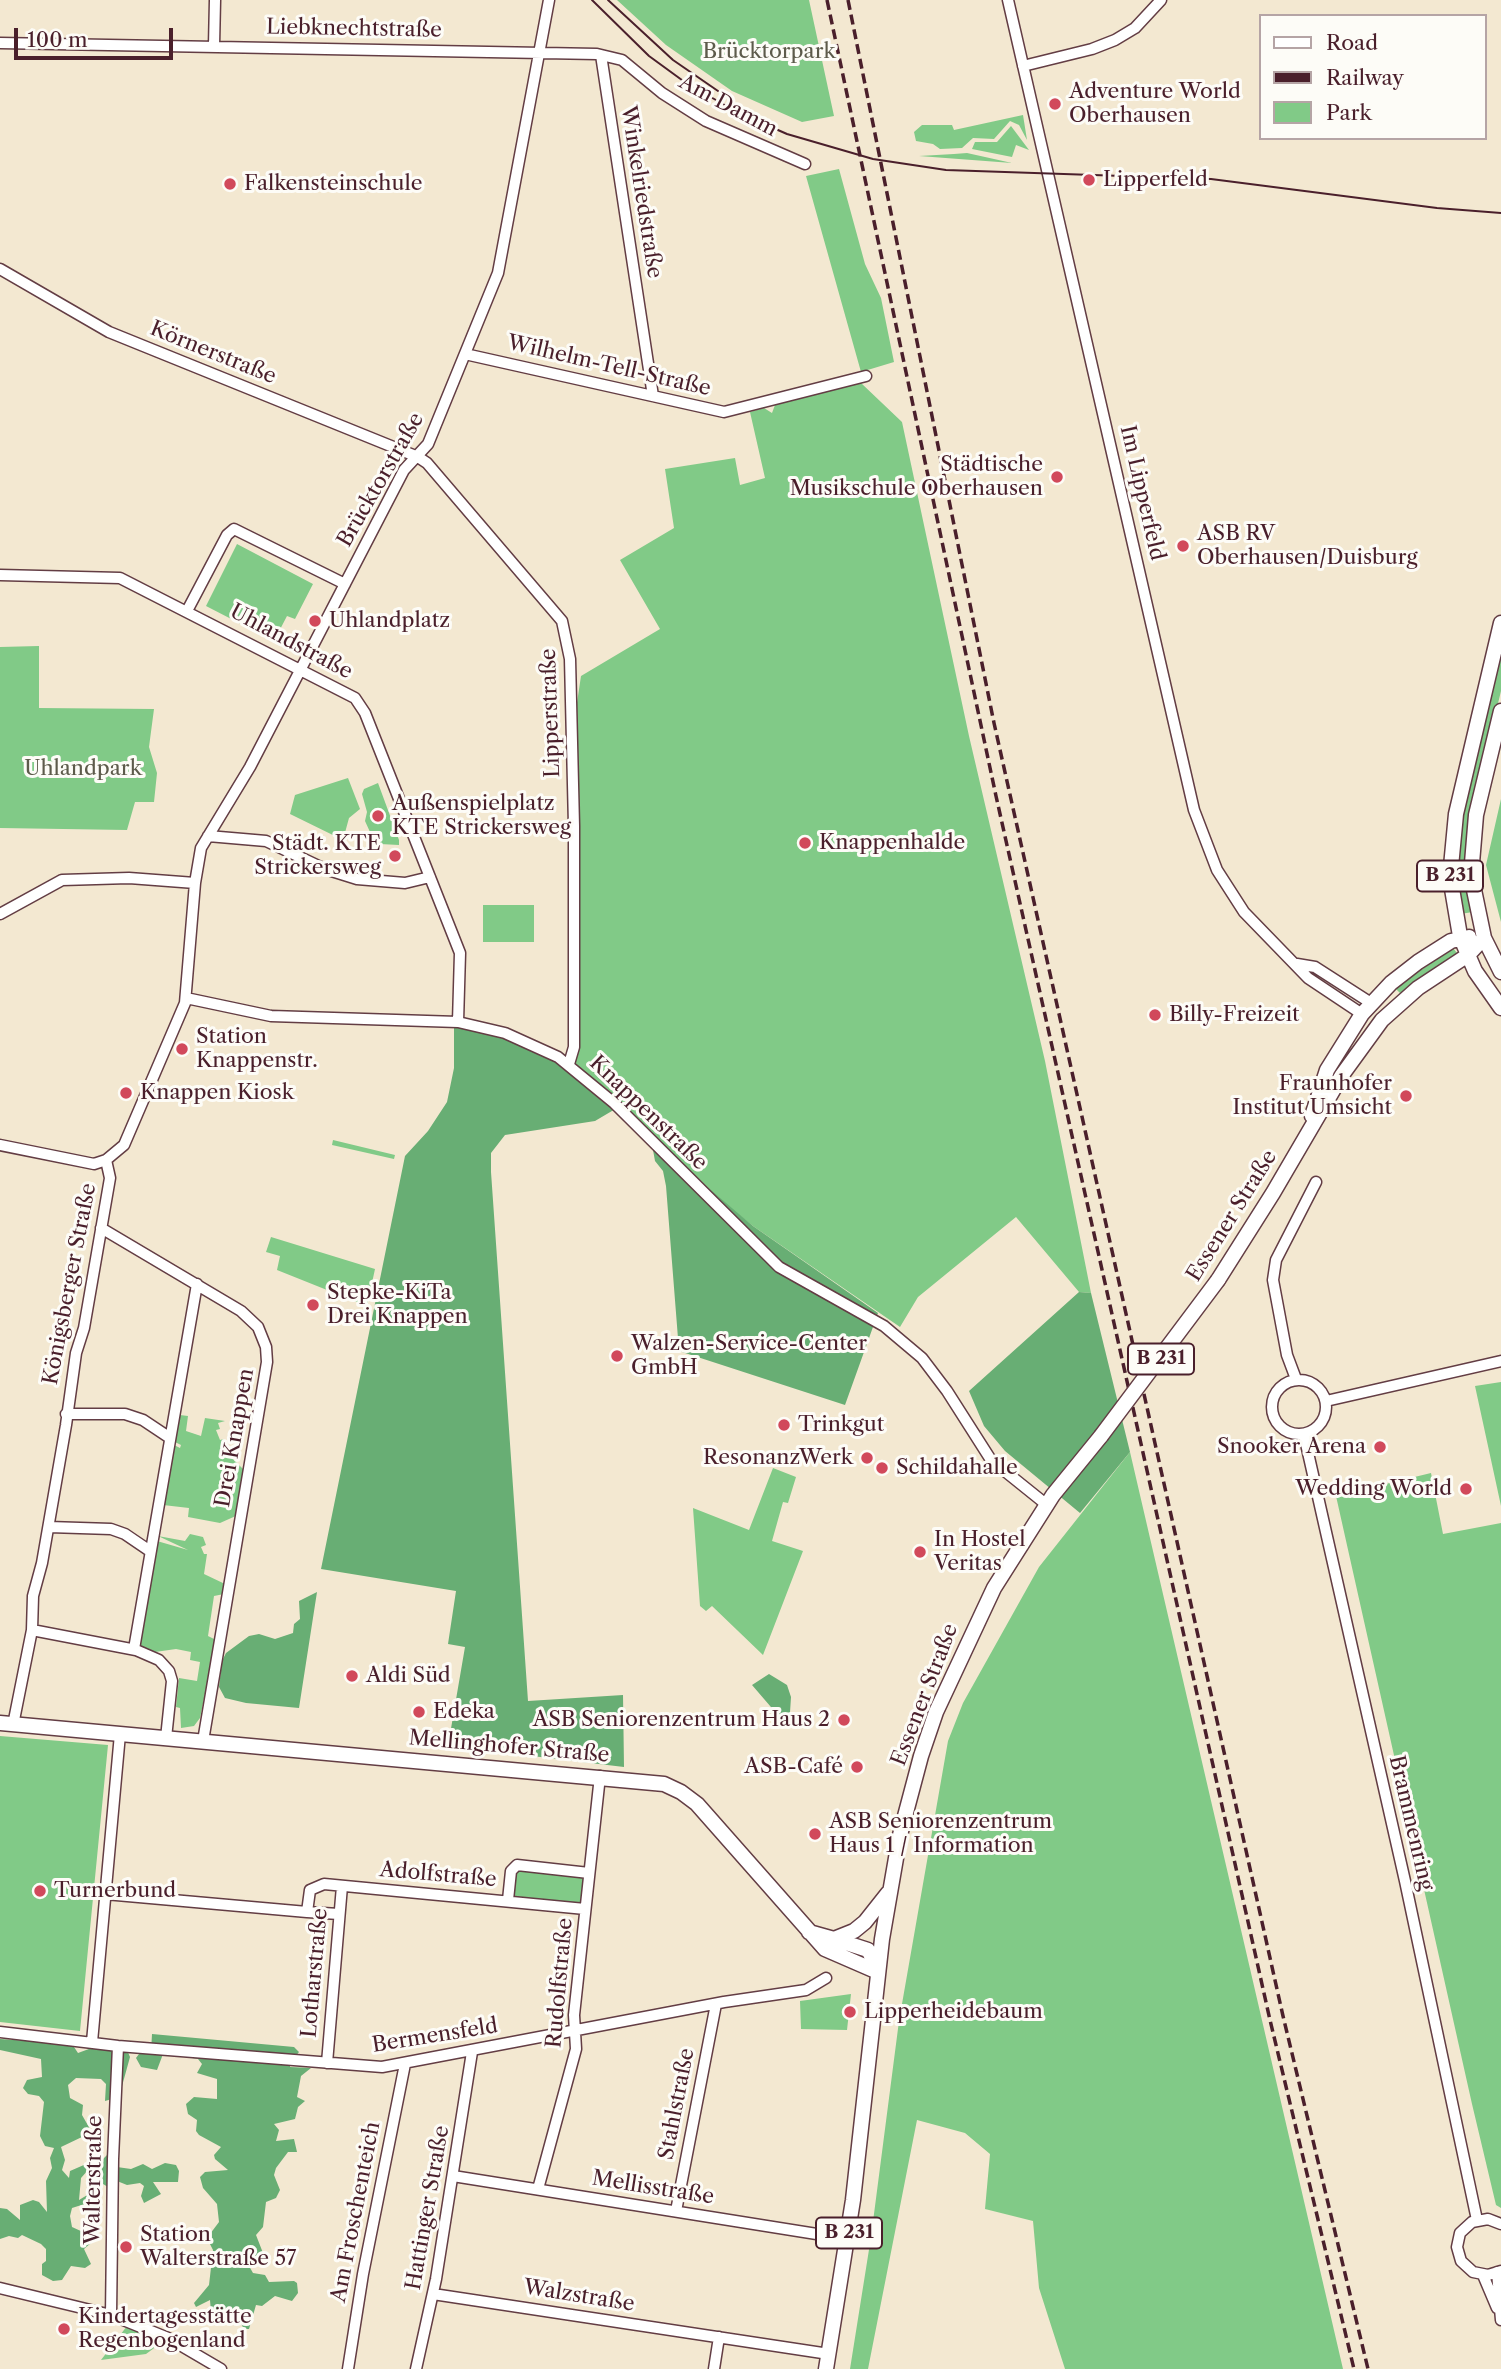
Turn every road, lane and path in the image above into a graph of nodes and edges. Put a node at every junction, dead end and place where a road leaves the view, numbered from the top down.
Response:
1 (215, 0) edge
2 (549, 0) edge
3 (1008, 0) edge
4 (1161, 0) edge
5 (0, 43) edge
6 (214, 46) junction
7 (540, 47) junction
8 (601, 55) junction
9 (1023, 66) junction
10 (806, 164) dead end
11 (0, 269) edge
12 (465, 354) junction
13 (866, 376) dead end
14 (653, 396) junction
15 (418, 457) junction
16 (0, 575) edge
17 (345, 584) junction
18 (187, 611) junction
19 (1501, 623) edge
20 (301, 669) junction
21 (1501, 710) edge
22 (208, 836) junction
23 (430, 877) junction
24 (195, 883) junction
25 (0, 914) edge
26 (1460, 936) junction
27 (1484, 938) junction
28 (1468, 955) junction
29 (1501, 972) edge
30 (186, 998) junction
31 (1367, 1008) junction
32 (1501, 1008) edge
33 (1382, 1020) junction
34 (458, 1022) junction
35 (569, 1064) junction
36 (1308, 1131) junction
37 (0, 1145) edge
38 (106, 1160) junction
39 (1316, 1182) dead end
40 (101, 1228) junction
41 (197, 1284) junction
42 (1501, 1361) edge
43 (1296, 1379) junction
44 (1326, 1401) junction
45 (66, 1414) junction
46 (1304, 1435) junction
47 (170, 1438) junction
48 (1046, 1505) junction
49 (49, 1527) junction
50 (150, 1551) junction
51 (32, 1630) junction
52 (134, 1649) junction
53 (7, 1724) edge
54 (120, 1734) junction
55 (166, 1738) junction
56 (203, 1741) junction
57 (600, 1776) junction
58 (589, 1872) junction
59 (342, 1886) junction
60 (889, 1891) junction
61 (105, 1894) junction
62 (508, 1900) junction
63 (585, 1909) junction
64 (307, 1912) junction
65 (339, 1914) junction
66 (809, 1931) junction
67 (834, 1939) junction
68 (878, 1972) junction
69 (827, 1978) dead end
70 (716, 2004) junction
71 (0, 2032) edge
72 (577, 2032) junction
73 (92, 2042) junction
74 (118, 2046) junction
75 (472, 2052) junction
76 (327, 2063) junction
77 (405, 2064) junction
78 (453, 2176) junction
79 (538, 2189) junction
80 (676, 2211) junction
81 (1477, 2220) junction
82 (1501, 2224) edge
83 (848, 2239) junction
84 (1499, 2272) edge
85 (1483, 2275) junction
86 (0, 2288) edge
87 (433, 2294) junction
88 (111, 2315) junction
89 (1500, 2317) edge
90 (719, 2337) junction
91 (829, 2354) junction
92 (221, 2369) edge
93 (348, 2369) edge
94 (416, 2369) edge
95 (714, 2369) edge
96 (826, 2369) edge

1 - 6 street
2 - 7 street, Brücktorstraße
3 - 9 street, Im Lipperfeld
4 - 9 street
5 - 6 street, Liebknechtstraße
6 - 7 street, Liebknechtstraße
7 - 8 street
7 - 12 street, Brücktorstraße
8 - 10 street, Am Damm
8 - 14 street, Winkelriedstraße
9 - 31 street, Im Lipperfeld
11 - 15 street, Körnerstraße
12 - 14 street, Wilhelm-Tell-Straße
12 - 15 street, Brücktorstraße
13 - 14 street, Wilhelm-Tell-Straße
15 - 17 street, Brücktorstraße
15 - 35 street, Lipperstraße
16 - 18 street, Uhlandstraße
17 - 18 street
17 - 20 street, Brücktorstraße
18 - 20 street, Uhlandstraße
19 - 26 main road, B 231
20 - 22 street, Brücktorstraße
20 - 23 street, Uhlandstraße
21 - 27 main road, B 231
22 - 23 street
22 - 24 street, Brücktorstraße
23 - 34 street, Uhlandstraße
24 - 25 street
24 - 30 street, Brücktorstraße
26 - 27 main road
26 - 28 main road, B 231
26 - 31 main road, Essener Straße / B 231
27 - 28 main road, Essener Straße / B 231
27 - 29 main road
28 - 32 main road
28 - 33 main road, Essener Straße / B 231
30 - 34 street, Knappenstraße
30 - 38 street
31 - 33 main road
31 - 36 main road, Essener Straße / B 231
33 - 36 main road, Essener Straße / B 231
34 - 35 street, Knappenstraße
35 - 48 street, Knappenstraße
36 - 48 main road, Essener Straße / B 231, bridge
37 - 38 street
38 - 40 street, Königsberger Straße
39 - 43 street
40 - 41 street, Drei Knappen
40 - 45 street, Königsberger Straße
41 - 47 street
41 - 56 street, Drei Knappen
42 - 44 street
43 - 44 street
43 - 46 street
44 - 46 street
45 - 47 street, Königsberger Straße
45 - 49 street, Königsberger Straße
46 - 81 street, Brammenring
47 - 50 street
48 - 60 main road, Essener Straße / B 231
49 - 50 street
49 - 51 street, Königsberger Straße
50 - 52 street
51 - 52 street
51 - 53 street, Königsberger Straße
52 - 55 street
53 - 54 main road, Mellinghofer Straße
54 - 55 main road, Mellinghofer Straße
54 - 61 street
55 - 56 main road, Mellinghofer Straße
56 - 57 main road, Mellinghofer Straße
57 - 58 street, Rudolfstraße
57 - 66 main road, Mellinghofer Straße
58 - 62 street
58 - 63 street, Rudolfstraße
59 - 62 street, Adolfstraße
59 - 64 street, Adolfstraße
59 - 65 street, Lotharstraße
60 - 67 main road
60 - 68 main road, Essener Straße / B 231
61 - 64 street
61 - 73 street
62 - 63 street, Adolfstraße
63 - 72 street, Rudolfstraße
64 - 65 street
65 - 76 street, Lotharstraße
66 - 67 main road
66 - 68 main road, Mellinghofer Straße
67 - 68 main road
68 - 83 main road, Essener Straße / B 231
69 - 70 street, Bermensfeld
70 - 72 street, Bermensfeld
70 - 80 street, Stahlstraße
71 - 73 street, Bermensfeld
72 - 75 street, Bermensfeld
72 - 79 street, Rudolfstraße
73 - 74 street, Bermensfeld
74 - 76 street, Bermensfeld
74 - 88 street, Walterstraße
75 - 77 street, Bermensfeld
75 - 78 street, Hattinger Straße
76 - 77 street, Bermensfeld
77 - 93 street, Am Froschenteich
78 - 79 street, Mellisstraße
78 - 87 street, Hattinger Straße
79 - 80 street, Mellisstraße
80 - 83 street, Mellisstraße
81 - 82 street
81 - 85 street
83 - 91 main road, Essener Straße / B 231
84 - 85 street
84 - 89 street
85 - 89 street
86 - 88 street
87 - 90 street, Walzstraße
87 - 94 street, Hattinger Straße
88 - 92 street
90 - 91 street, Walzstraße
90 - 95 street
91 - 96 main road, Essener Straße / B 231

